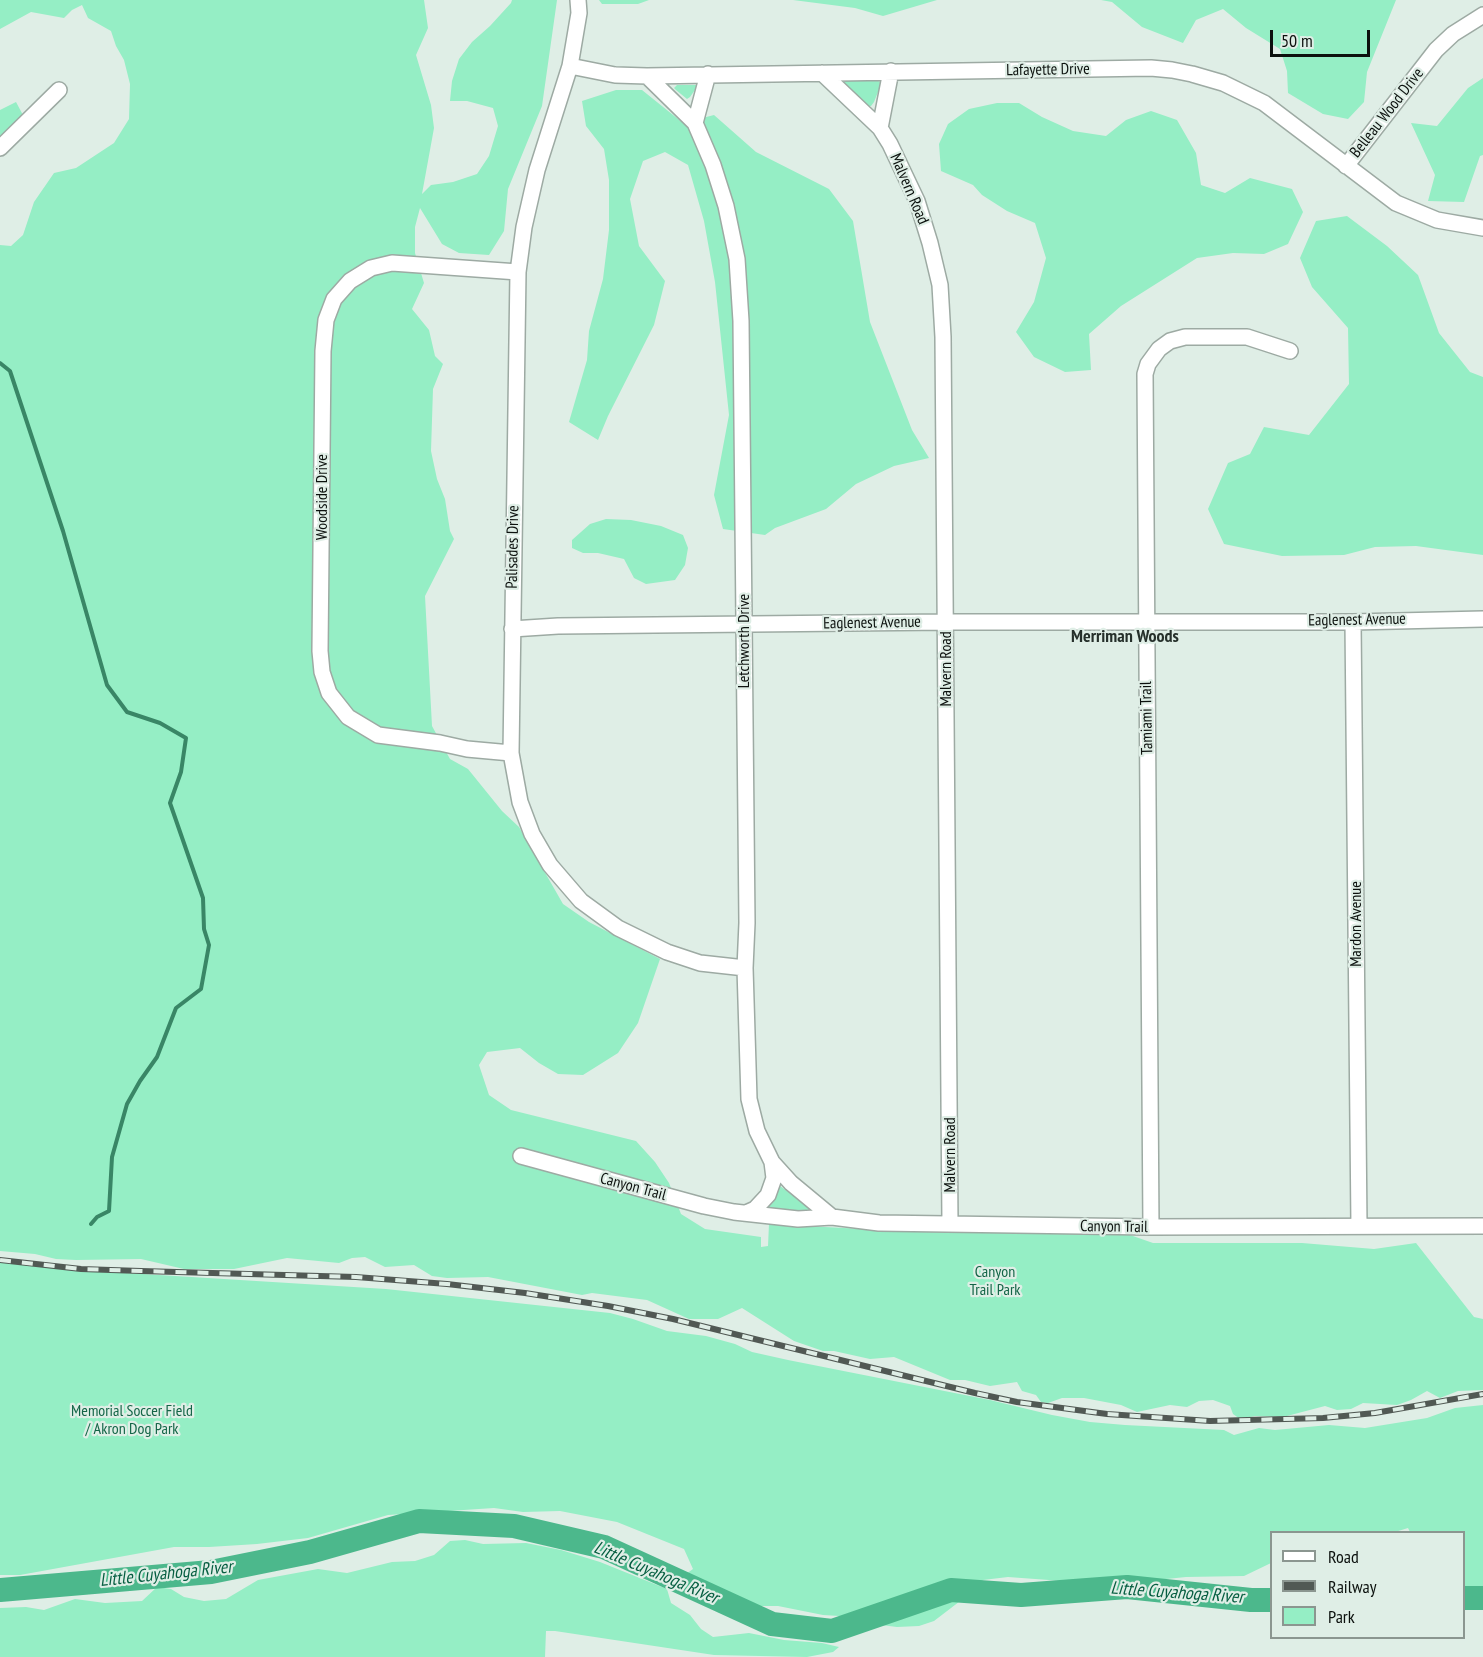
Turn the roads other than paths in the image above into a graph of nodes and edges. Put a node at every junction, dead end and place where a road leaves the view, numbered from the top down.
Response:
1 (578, 0) edge
2 (1483, 15) edge
3 (570, 66) junction
4 (891, 71) junction
5 (822, 73) junction
6 (708, 74) junction
7 (646, 76) junction
8 (59, 90) dead end
9 (695, 123) junction
10 (880, 128) junction
11 (0, 148) edge
12 (1346, 166) junction
13 (1483, 228) edge
14 (518, 272) junction
15 (1290, 351) dead end
16 (1483, 619) edge
17 (1147, 621) junction
18 (946, 622) junction
19 (1353, 622) junction
20 (745, 625) junction
21 (512, 629) junction
22 (511, 753) junction
23 (745, 968) junction
24 (520, 1156) dead end
25 (772, 1162) junction
26 (746, 1213) junction
27 (832, 1217) junction
28 (950, 1223) junction
29 (1359, 1226) junction
30 (1483, 1226) edge
31 (1151, 1227) junction

1 - 3 street, Palisades Drive
2 - 12 street, Belleau Wood Drive
3 - 7 street, Lafayette Drive
3 - 14 street, Palisades Drive
4 - 5 street, Lafayette Drive
4 - 10 street
4 - 12 street, Lafayette Drive
5 - 6 street, Lafayette Drive
5 - 10 street, Malvern Road
6 - 7 street, Lafayette Drive
6 - 9 street
7 - 9 street, Letchworth Drive
8 - 11 street
9 - 20 street, Letchworth Drive
10 - 18 street, Malvern Road
12 - 13 street, Lafayette Drive
14 - 21 street, Palisades Drive
14 - 22 street, Woodside Drive
15 - 17 street, Tamiami Trail
16 - 19 street, Eaglenest Avenue
17 - 18 street, Eaglenest Avenue
17 - 19 street, Eaglenest Avenue
17 - 31 street, Tamiami Trail
18 - 20 street, Eaglenest Avenue
18 - 28 street, Malvern Road
19 - 29 street, Mardon Avenue
20 - 21 street, Eaglenest Avenue
20 - 23 street, Letchworth Drive
21 - 22 street, Palisades Drive
22 - 23 street, Palisades Drive
23 - 25 street, Letchworth Drive
24 - 26 street, Canyon Trail
25 - 26 street
25 - 27 street, Letchworth Drive
26 - 27 street, Canyon Trail
27 - 28 street, Canyon Trail
28 - 31 street, Canyon Trail
29 - 30 street, Canyon Trail
29 - 31 street, Canyon Trail

